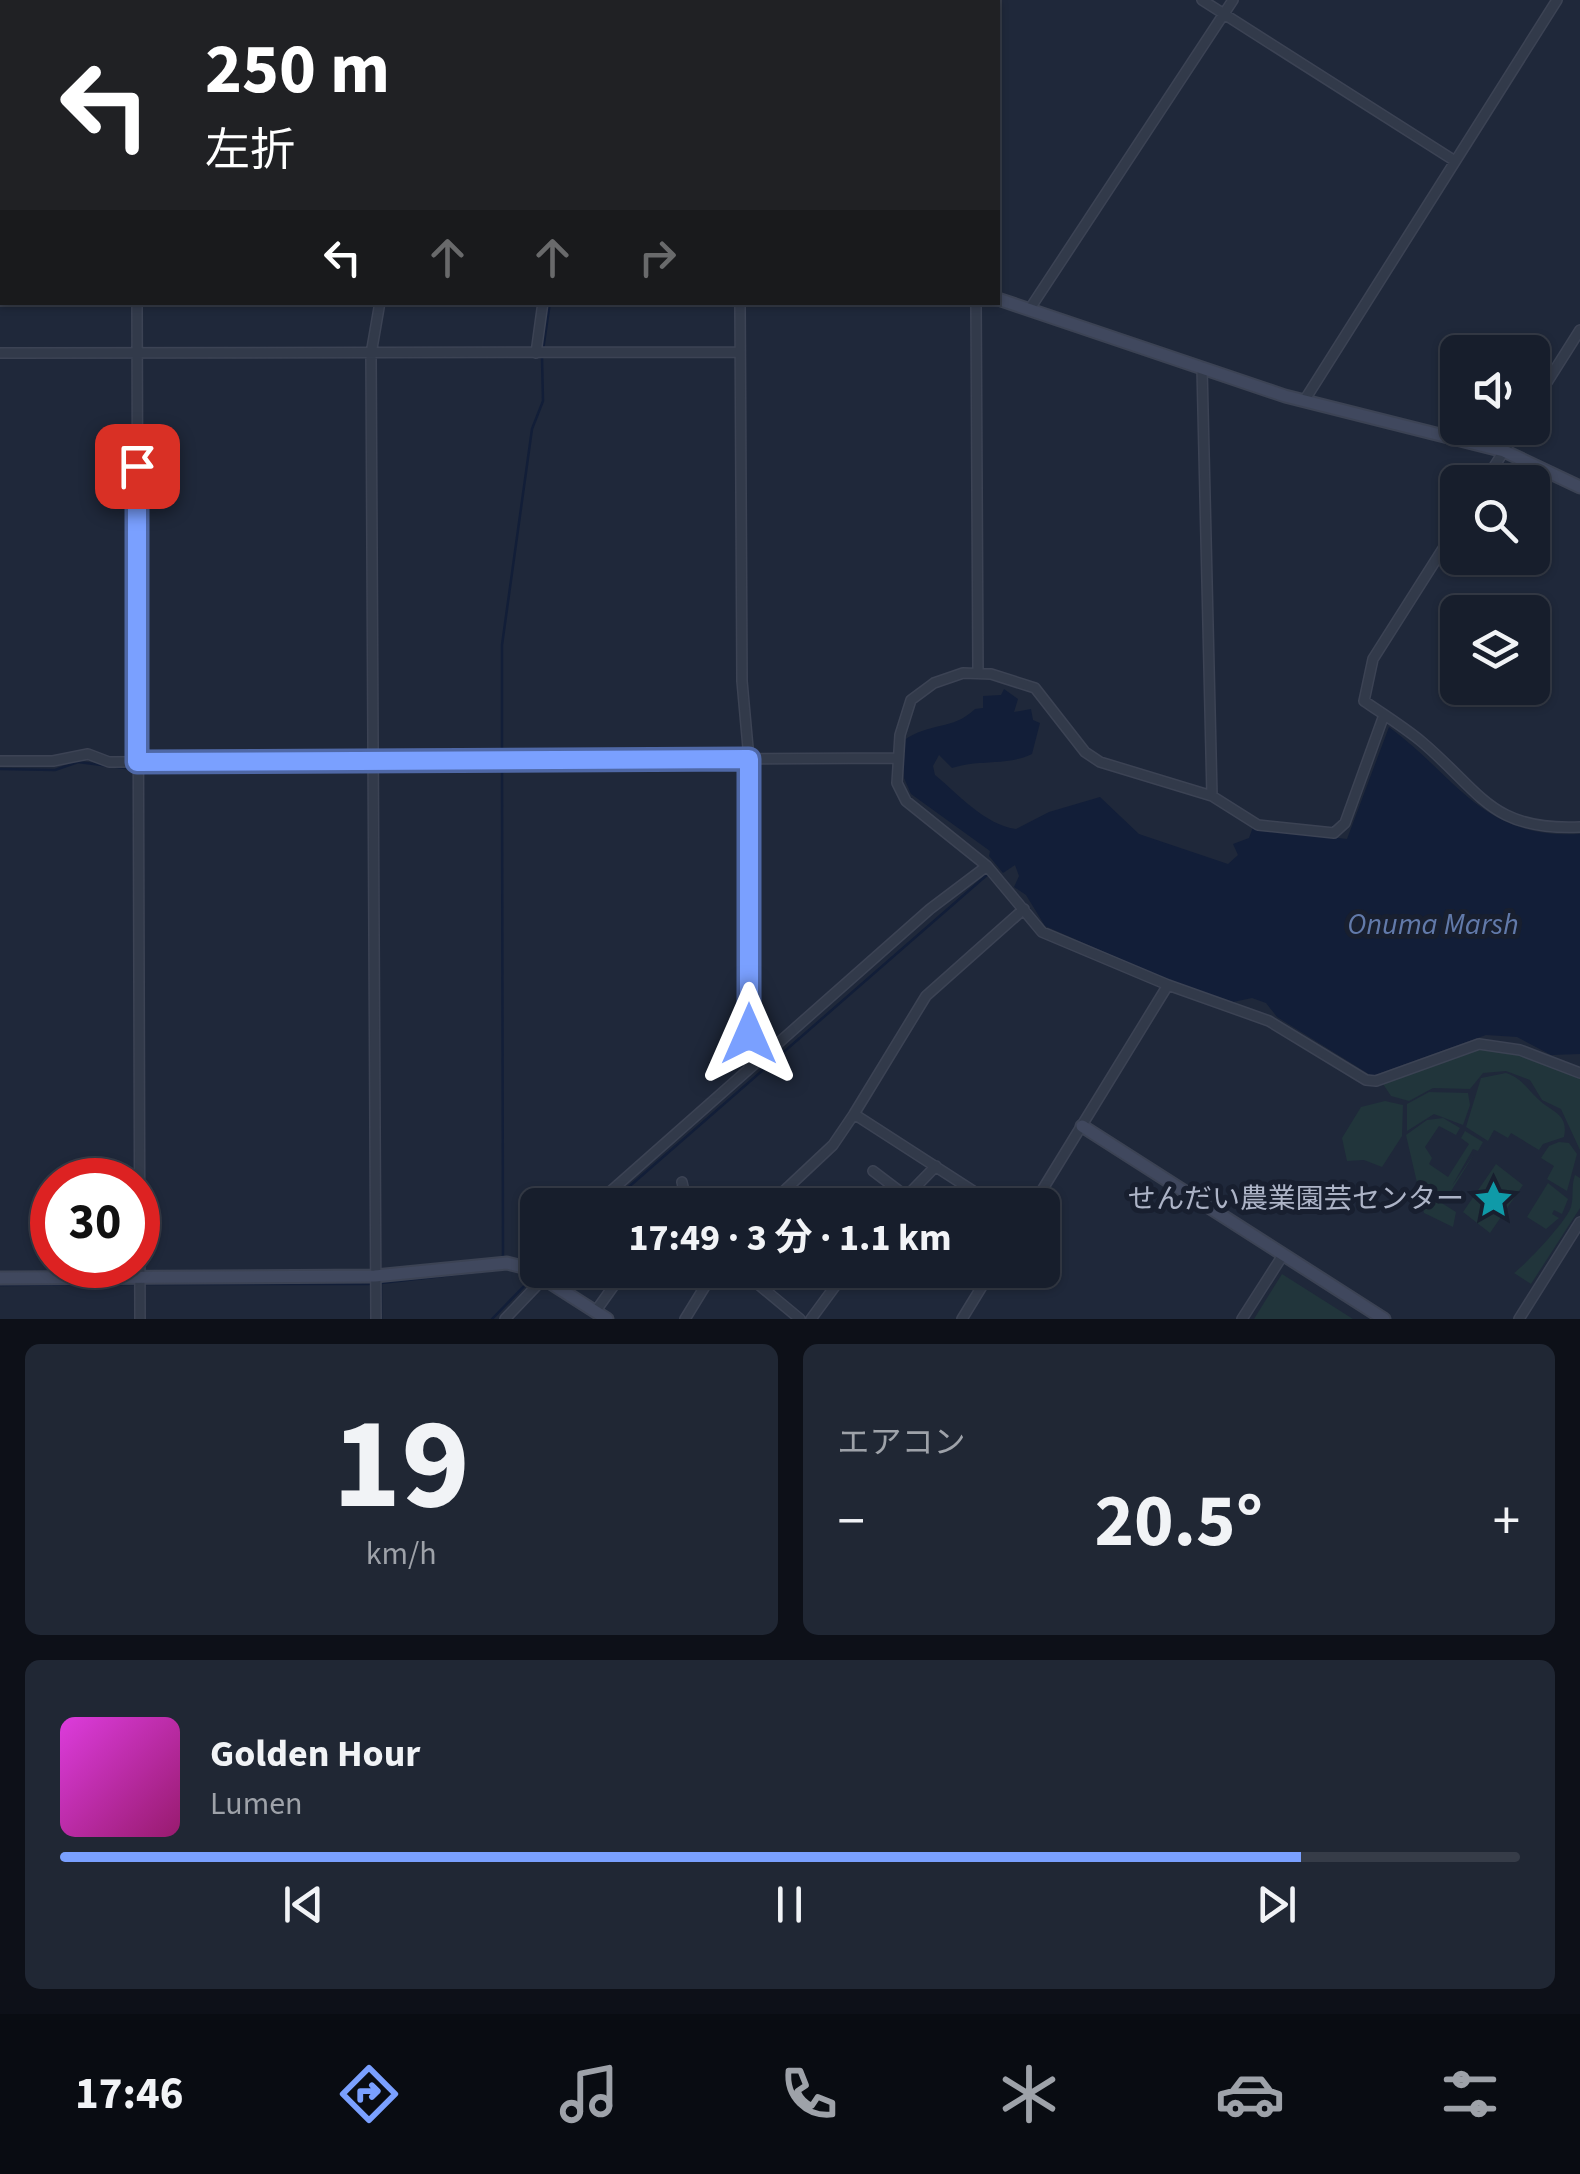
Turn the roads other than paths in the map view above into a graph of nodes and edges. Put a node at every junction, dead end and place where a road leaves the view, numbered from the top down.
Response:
1 (1202, 0) edge
2 (1233, 0) edge
3 (1557, 0) edge
4 (1224, 14) junction
5 (1455, 161) junction
6 (1000, 301) edge
7 (137, 305) edge
8 (379, 305) edge
9 (543, 305) edge
10 (740, 305) edge
11 (976, 305) edge
12 (1029, 310) junction
13 (1580, 330) edge
14 (740, 352) junction
15 (541, 353) junction
16 (0, 354) edge
17 (371, 354) junction
18 (136, 355) junction
19 (1202, 367) junction
20 (1550, 378) edge
21 (1304, 400) junction
22 (1507, 445) edge
23 (1504, 450) junction
24 (1495, 465) edge
25 (1580, 486) edge
26 (1440, 553) edge
27 (978, 673) junction
28 (1384, 715) junction
29 (898, 758) junction
30 (749, 759) junction
31 (375, 760) junction
32 (0, 761) edge
33 (137, 762) junction
34 (1212, 796) junction
35 (1580, 827) edge
36 (990, 869) junction
37 (1024, 908) junction
38 (1168, 985) junction
39 (749, 1068) junction
40 (1580, 1074) edge
41 (854, 1114) junction
42 (1082, 1126) junction
43 (139, 1158) edge
44 (936, 1166) junction
45 (873, 1171) dead end
46 (682, 1182) dead end
47 (614, 1188) edge
48 (683, 1188) edge
49 (786, 1188) edge
50 (895, 1188) edge
51 (914, 1188) edge
52 (969, 1188) edge
53 (1044, 1188) edge
54 (1580, 1222) edge
55 (1282, 1255) junction
56 (520, 1268) edge
57 (376, 1276) junction
58 (160, 1277) edge
59 (0, 1278) edge
60 (30, 1278) edge
61 (140, 1288) edge
62 (525, 1288) edge
63 (559, 1288) edge
64 (616, 1288) edge
65 (704, 1288) edge
66 (763, 1288) edge
67 (834, 1288) edge
68 (981, 1288) edge
69 (601, 1315) edge
70 (140, 1319) edge
71 (376, 1319) edge
72 (505, 1319) edge
73 (684, 1319) edge
74 (800, 1319) edge
75 (811, 1319) edge
76 (962, 1319) edge
77 (1242, 1319) edge
78 (1384, 1319) edge
79 (1519, 1319) edge

1 - 4 street
2 - 4 street
3 - 5 street
4 - 5 street
4 - 12 street
5 - 21 street
6 - 12 street
7 - 18 street
8 - 17 street
9 - 15 street
10 - 14 street
11 - 27 street
12 - 19 street
13 - 20 street
14 - 15 street
14 - 30 street
15 - 17 street
16 - 18 street
17 - 18 street
17 - 31 street
18 - 33 street
19 - 21 street
19 - 34 street
21 - 23 street
22 - 23 street
23 - 24 street
23 - 25 street
26 - 28 street
27 - 29 street
27 - 34 street
28 - 34 street
28 - 35 street
29 - 30 street
29 - 36 street
30 - 31 street
30 - 39 street
31 - 33 street
31 - 57 street
32 - 33 street
33 - 43 street
36 - 37 street
36 - 39 street
37 - 38 street
37 - 41 street
38 - 40 street
38 - 42 street
39 - 47 street
41 - 44 street
41 - 49 street
42 - 53 street
42 - 55 street
44 - 51 street
44 - 52 street
45 - 50 street
46 - 48 street
54 - 79 street
55 - 77 street
55 - 78 street
56 - 57 street
57 - 58 street
57 - 71 street
59 - 60 street
61 - 70 street
62 - 72 street
63 - 69 street
64 - 69 street
65 - 73 street
66 - 74 street
67 - 75 street
68 - 76 street

